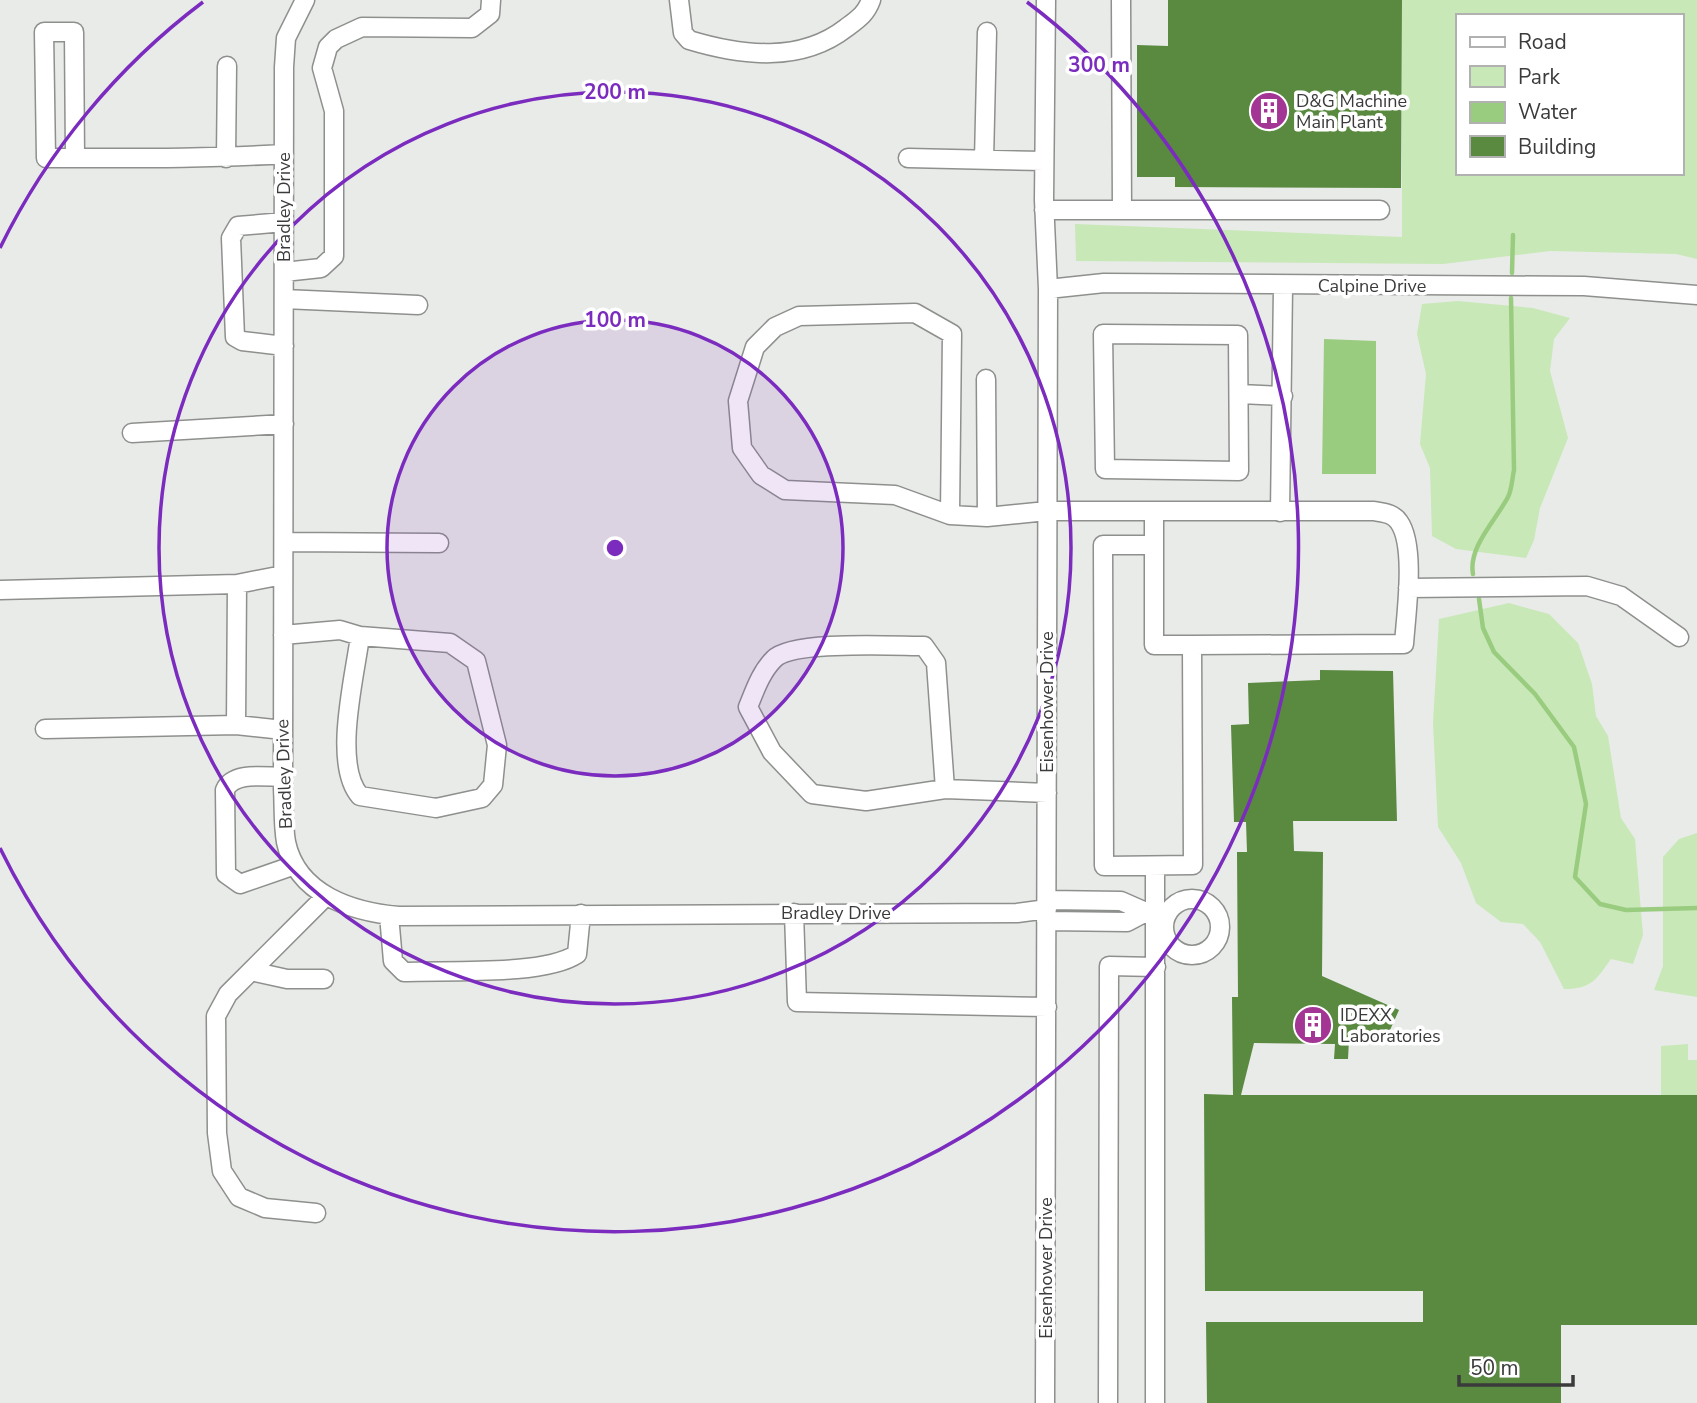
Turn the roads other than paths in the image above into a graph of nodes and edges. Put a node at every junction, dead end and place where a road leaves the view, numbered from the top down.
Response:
1 (305, 0) edge
2 (491, 0) edge
3 (679, 0) edge
4 (871, 0) edge
5 (1046, 0) edge
6 (1121, 0) edge
7 (987, 32) dead end
8 (227, 66) dead end
9 (284, 154) junction
10 (75, 158) junction
11 (226, 158) junction
12 (908, 158) dead end
13 (984, 160) junction
14 (1044, 161) junction
15 (1122, 210) junction
16 (1380, 210) dead end
17 (1044, 211) junction
18 (284, 222) junction
19 (284, 272) junction
20 (1283, 286) junction
21 (1048, 289) junction
22 (1697, 295) edge
23 (284, 299) junction
24 (418, 305) dead end
25 (284, 346) junction
26 (986, 379) dead end
27 (1240, 394) junction
28 (1283, 396) junction
29 (284, 424) junction
30 (132, 433) dead end
31 (1047, 511) junction
32 (1154, 511) junction
33 (1280, 512) junction
34 (950, 515) junction
35 (987, 517) junction
36 (284, 542) junction
37 (439, 543) dead end
38 (1154, 545) junction
39 (283, 575) junction
40 (237, 584) junction
41 (1408, 588) junction
42 (0, 590) edge
43 (283, 635) junction
44 (360, 636) junction
45 (1679, 637) dead end
46 (1192, 645) junction
47 (236, 725) junction
48 (46, 729) dead end
49 (283, 730) junction
50 (283, 777) junction
51 (945, 789) junction
52 (1047, 793) junction
53 (295, 865) junction
54 (1155, 867) junction
55 (326, 896) junction
56 (1047, 910) junction
57 (1156, 912) junction
58 (794, 913) junction
59 (581, 914) junction
60 (389, 915) junction
61 (1156, 967) junction
62 (251, 971) junction
63 (324, 979) dead end
64 (1047, 1007) junction
65 (316, 1213) dead end
66 (1045, 1403) edge
67 (1108, 1403) edge
68 (1155, 1403) edge

1 - 9 street, Bradley Drive
2 - 19 street
3 - 4 street
5 - 14 street, Eisenhower Drive
6 - 15 street
7 - 13 street
8 - 11 street
9 - 11 street
9 - 18 street, Bradley Drive
10 - 10 street
10 - 11 street
12 - 13 street
13 - 14 street
14 - 17 street, Eisenhower Drive
15 - 16 street
15 - 17 street
17 - 21 street, Eisenhower Drive
18 - 19 street, Bradley Drive
18 - 25 street
19 - 23 street, Bradley Drive
20 - 21 street, Calpine Drive
20 - 22 street, Calpine Drive
20 - 28 street
21 - 31 street, Eisenhower Drive
23 - 24 street
23 - 25 street, Bradley Drive
25 - 29 street, Bradley Drive
26 - 35 street
27 - 27 street
27 - 28 street
28 - 33 street
29 - 30 street
29 - 36 street, Bradley Drive
31 - 32 street
31 - 35 street
31 - 52 street, Eisenhower Drive
32 - 33 street
32 - 38 street
33 - 41 street
34 - 34 street
34 - 35 street
36 - 37 street
36 - 39 street, Bradley Drive
38 - 46 street
38 - 54 street
39 - 40 street
39 - 43 street, Bradley Drive
40 - 42 street
40 - 47 street
41 - 45 street
41 - 46 street
43 - 44 street
43 - 49 street, Bradley Drive
44 - 44 street
46 - 54 street
47 - 48 street
47 - 49 street
49 - 50 street, Bradley Drive
50 - 53 street, Bradley Drive
50 - 53 street
51 - 51 street
51 - 52 street
52 - 56 street, Eisenhower Drive
53 - 55 street, Bradley Drive
54 - 57 street
55 - 60 street, Bradley Drive
55 - 62 street
56 - 57 street, Bradley Drive
56 - 58 street, Bradley Drive
56 - 64 street, Eisenhower Drive
57 - 61 street
58 - 59 street, Bradley Drive
58 - 64 street
59 - 60 street, Bradley Drive
59 - 60 street
61 - 67 street
61 - 68 street
62 - 63 street
62 - 65 street
64 - 66 street, Eisenhower Drive

